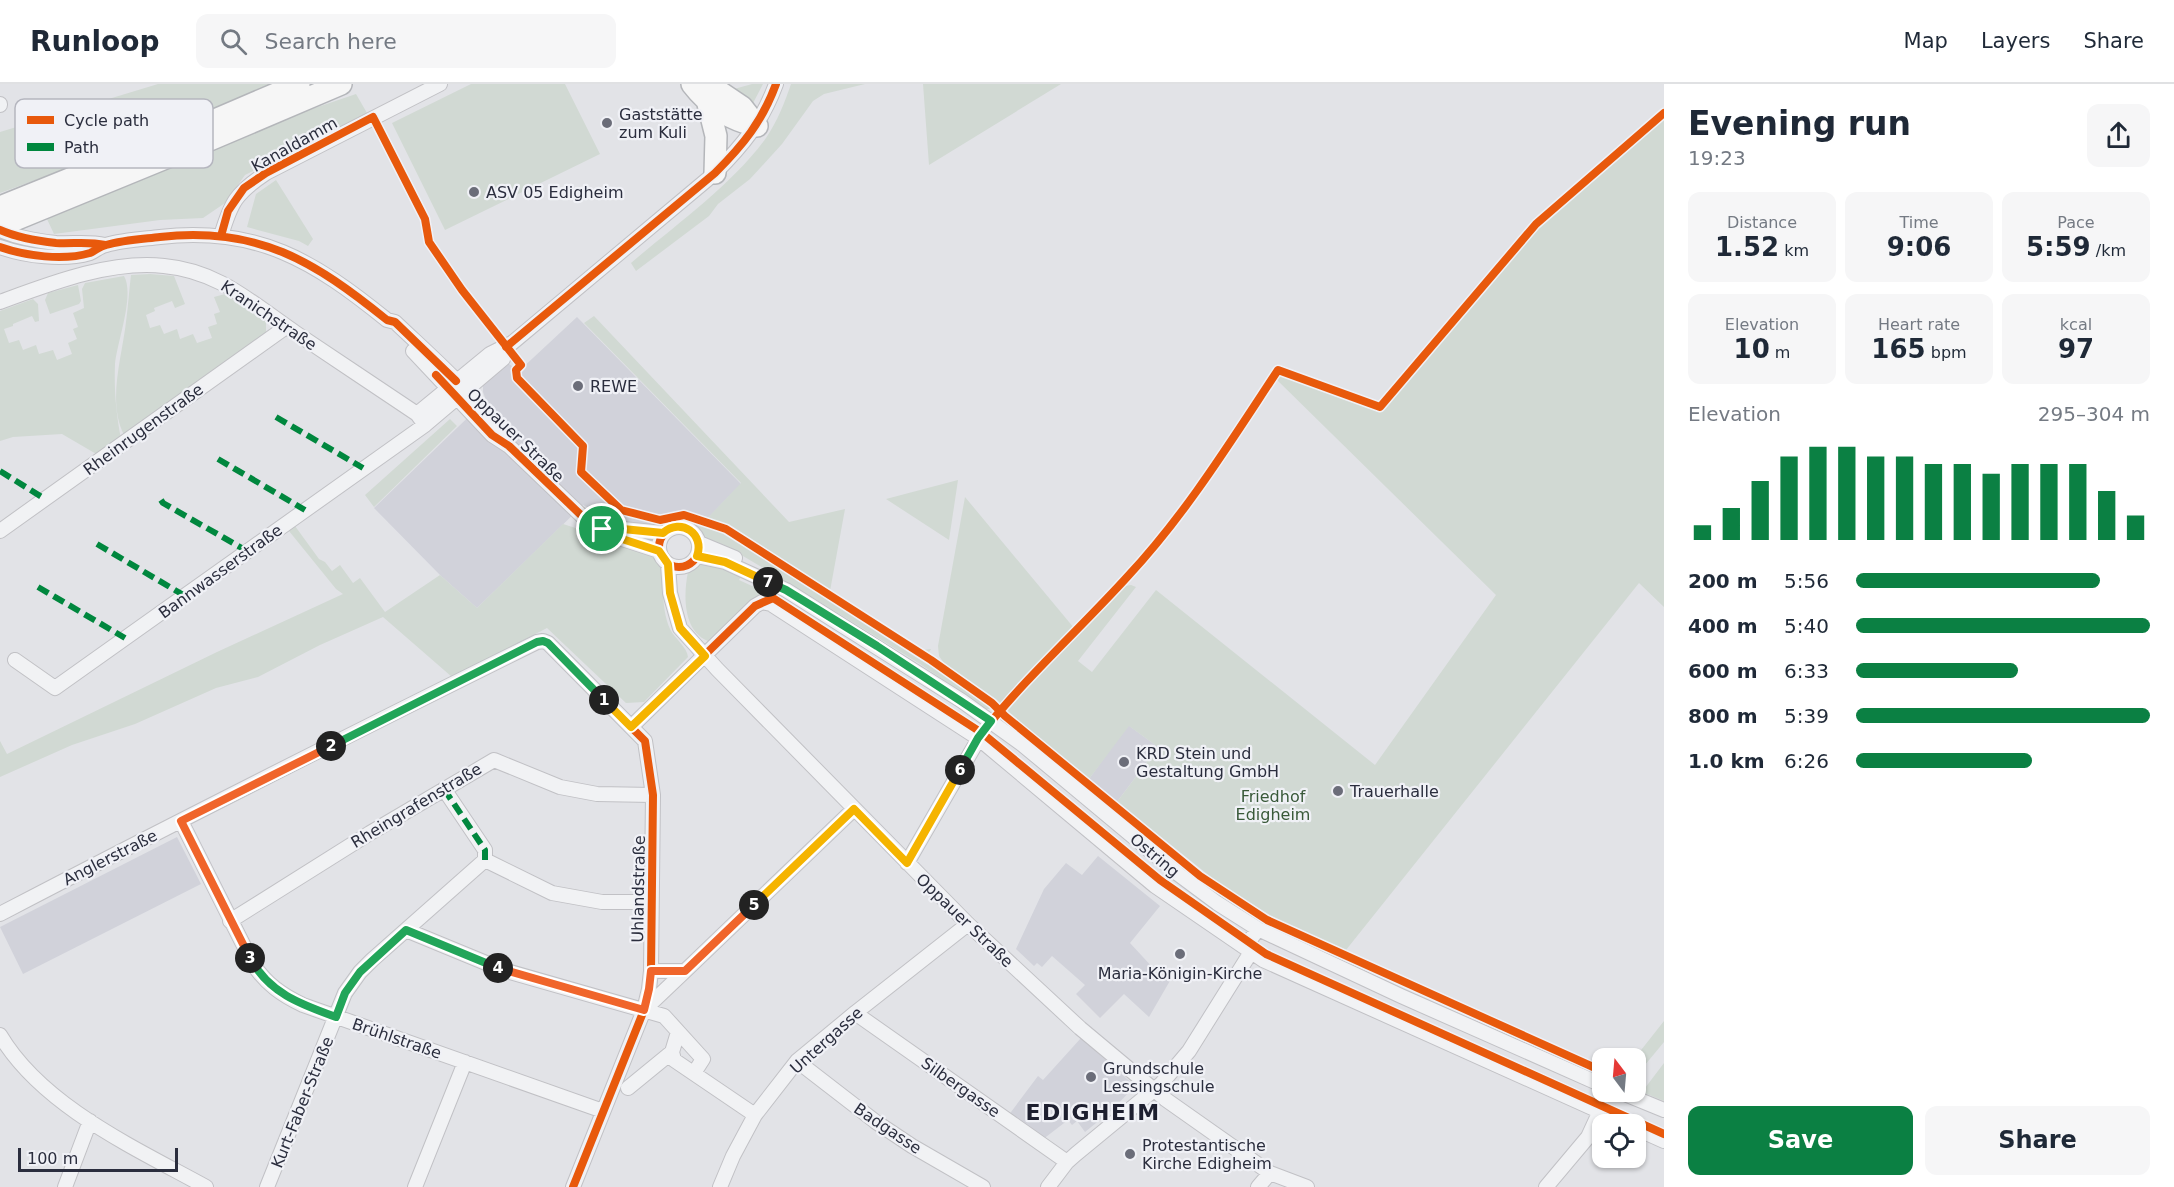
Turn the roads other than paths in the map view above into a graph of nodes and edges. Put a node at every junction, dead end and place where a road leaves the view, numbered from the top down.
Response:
1 (299, 84) edge
2 (341, 84) edge
3 (440, 84) edge
4 (692, 84) edge
5 (740, 84) edge
6 (776, 84) edge
7 (708, 94) edge
8 (213, 120) edge
9 (757, 126) junction
10 (213, 136) edge
11 (112, 168) edge
12 (134, 168) edge
13 (715, 173) junction
14 (4, 221) edge
15 (221, 236) junction
16 (105, 245) junction
17 (0, 247) edge
18 (0, 302) edge
19 (286, 327) junction
20 (457, 390) junction
21 (421, 420) junction
22 (602, 529) junction
23 (0, 531) edge
24 (663, 533) junction
25 (698, 549) junction
26 (659, 551) junction
27 (668, 564) junction
28 (683, 567) junction
29 (673, 601) junction
30 (543, 641) joint
31 (705, 656) junction
32 (15, 660) dead end
33 (991, 721) junction
34 (631, 727) junction
35 (978, 738) junction
36 (444, 789) junction
37 (653, 795) junction
38 (854, 809) junction
39 (181, 821) junction
40 (485, 860) junction
41 (907, 863) junction
42 (651, 902) junction
43 (0, 914) edge
44 (230, 921) junction
45 (968, 924) junction
46 (1258, 929) junction
47 (406, 930) junction
48 (1251, 952) junction
49 (651, 971) junction
50 (682, 974) junction
51 (644, 1010) junction
52 (855, 1013) junction
53 (336, 1017) junction
54 (678, 1032) junction
55 (0, 1035) edge
56 (672, 1052) junction
57 (797, 1061) junction
58 (465, 1062) junction
59 (694, 1073) junction
60 (1592, 1081) edge
61 (628, 1088) dead end
62 (1154, 1090) junction
63 (1644, 1102) edge
64 (1664, 1110) edge
65 (603, 1111) junction
66 (1600, 1111) junction
67 (1606, 1114) edge
68 (755, 1115) junction
69 (90, 1121) junction
70 (1646, 1133) edge
71 (1664, 1141) edge
72 (1067, 1162) junction
73 (1270, 1173) junction
74 (65, 1187) edge
75 (206, 1187) edge
76 (267, 1187) edge
77 (415, 1187) edge
78 (573, 1187) edge
79 (720, 1187) edge
80 (983, 1187) edge
81 (1048, 1187) edge
82 (1258, 1187) edge
83 (1307, 1187) edge
84 (1546, 1187) edge

1 - 8 highway
2 - 10 highway
3 - 15 street, Kanaldamm
4 - 7 highway
5 - 7 highway
6 - 9 street, Bannwasserstraße
7 - 9 highway
7 - 13 highway
9 - 13 street, Bannwasserstraße
11 - 14 highway
12 - 14 highway
13 - 20 street, Bannwasserstraße
14 - 16 street, Oppauer Straße
15 - 16 street, Oppauer Straße
15 - 20 street, Oppauer Straße
16 - 17 street, Oppauer Straße
18 - 19 street, Kranichstraße
19 - 21 street, Kranichstraße
19 - 23 street, Rheinrugenstraße
20 - 21 street, Bannwasserstraße
20 - 22 street, Oppauer Straße
21 - 32 street, Bannwasserstraße
22 - 24 street
22 - 26 street, Oppauer Straße
24 - 25 street
24 - 26 street
25 - 28 street
25 - 33 street, Ostring
26 - 27 street
27 - 28 street
27 - 29 street, Oppauer Straße
28 - 29 street
29 - 31 street, Oppauer Straße
30 - 34 street, Uhlandstraße
30 - 39 street, Anglerstraße
31 - 34 street, Ostring
31 - 35 street, Ostring
31 - 38 street, Oppauer Straße
33 - 35 street
33 - 46 street, Ostring
34 - 37 street, Uhlandstraße
35 - 41 street
35 - 48 street, Ostring
36 - 37 street, Rheingrafenstraße
36 - 40 street
36 - 44 street, Rheingrafenstraße
37 - 42 street, Uhlandstraße
38 - 41 street, Oppauer Straße
38 - 50 street
39 - 43 street, Anglerstraße
39 - 44 street, Brühlstraße
40 - 42 street
40 - 47 street, Kurt-Faber-Straße
41 - 45 street, Oppauer Straße
42 - 49 street, Uhlandstraße
44 - 53 street, Brühlstraße
45 - 52 street, Untergasse
45 - 62 street, Oppauer Straße
46 - 48 street
46 - 60 street, Ostring
47 - 51 street
47 - 53 street, Kurt-Faber-Straße
48 - 62 street
48 - 66 street, Ostring
49 - 50 street
49 - 51 street, Uhlandstraße
50 - 51 street
51 - 54 street
51 - 65 street, Uhlandstraße
52 - 57 street, Untergasse
52 - 72 street, Silbergasse
53 - 58 street, Brühlstraße
53 - 76 street, Kurt-Faber-Straße
54 - 56 street
54 - 59 street
55 - 69 street
56 - 59 street
56 - 61 street
57 - 68 street, Untergasse
57 - 80 street, Badgasse
58 - 65 street, Brühlstraße
58 - 77 street
59 - 68 street
62 - 72 street
62 - 73 street, Oppauer Straße
63 - 64 street
65 - 78 street, Uhlandstraße
66 - 67 street, Ostring
66 - 84 street
68 - 79 street, Untergasse
69 - 74 street
69 - 75 street
70 - 71 street
72 - 81 street
73 - 82 street
73 - 83 street, Oppauer Straße

